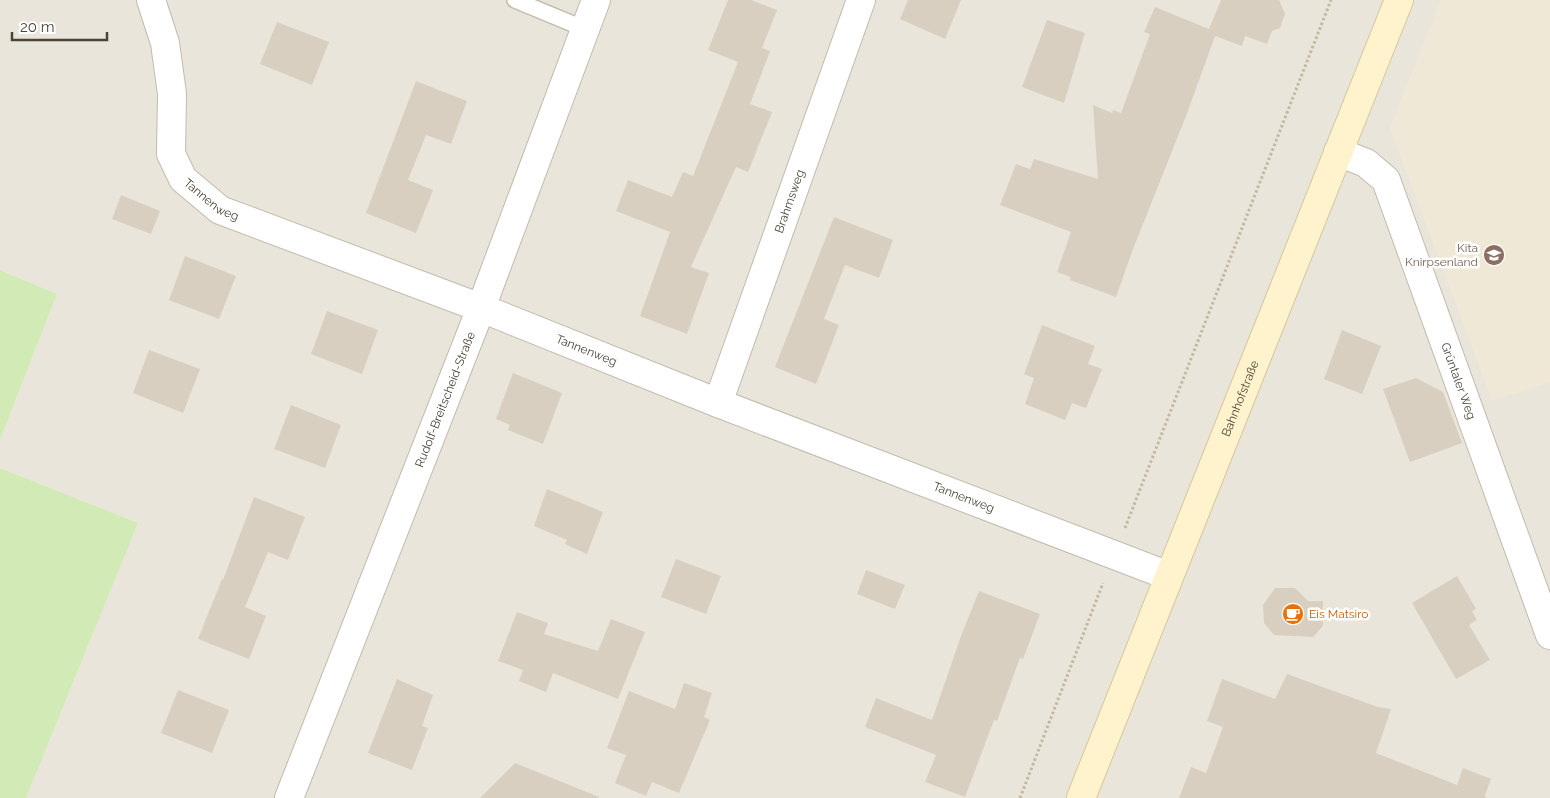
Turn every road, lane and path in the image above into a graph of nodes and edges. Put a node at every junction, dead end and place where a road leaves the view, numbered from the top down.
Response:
1 (151, 0) edge
2 (515, 0) edge
3 (596, 0) edge
4 (861, 0) edge
5 (1331, 0) edge
6 (1399, 0) edge
7 (585, 29) junction
8 (1338, 152) junction
9 (481, 308) junction
10 (718, 403) junction
11 (1114, 556) junction
12 (1169, 576) junction
13 (1550, 635) edge
14 (290, 798) edge
15 (1020, 798) edge
16 (1081, 798) edge

1 - 9 street, Tannenweg
2 - 7 lane
3 - 7 street, Rudolf-Breitscheid-Straße
4 - 10 street, Brahmsweg
5 - 11 path
6 - 8 main road, Bahnhofstraße
7 - 9 street, Rudolf-Breitscheid-Straße
8 - 12 main road, Bahnhofstraße
8 - 13 street, Grüntaler Weg
9 - 10 street, Tannenweg
9 - 14 street, Rudolf-Breitscheid-Straße
10 - 11 street, Tannenweg
11 - 12 street, Tannenweg
11 - 15 path
12 - 16 main road, Bahnhofstraße

